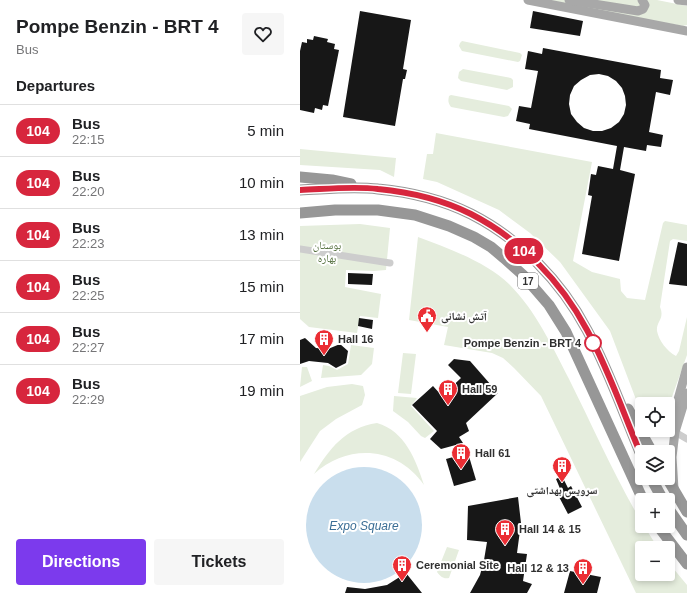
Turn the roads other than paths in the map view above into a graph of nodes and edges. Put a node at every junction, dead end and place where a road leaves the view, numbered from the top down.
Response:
1 (528, 0) edge
2 (569, 0) edge
3 (642, 0) edge
4 (678, 0) edge
5 (687, 1) edge
6 (687, 31) edge
7 (300, 177) edge
8 (377, 189) junction
9 (300, 190) edge
10 (300, 212) edge
11 (300, 249) edge
12 (390, 263) dead end
13 (603, 363) junction
14 (687, 368) edge
15 (687, 393) edge
16 (675, 410) edge
17 (635, 418) edge
18 (675, 432) joint
19 (674, 437) edge
20 (687, 439) edge
21 (637, 445) edge
22 (671, 485) edge
23 (674, 489) junction
24 (640, 493) edge
25 (687, 512) edge
26 (675, 518) edge
27 (663, 533) edge
28 (687, 535) edge
29 (687, 564) edge

1 - 6 main road
2 - 3 main road
4 - 5 main road
7 - 8 highway
8 - 9 highway, 17
8 - 13 highway, 17
10 - 24 highway, 17
11 - 12 street
13 - 17 highway
13 - 21 highway, 17
14 - 16 main road
15 - 18 main road
18 - 20 street
19 - 23 main road
22 - 23 highway
23 - 25 highway
26 - 28 highway
27 - 29 highway

